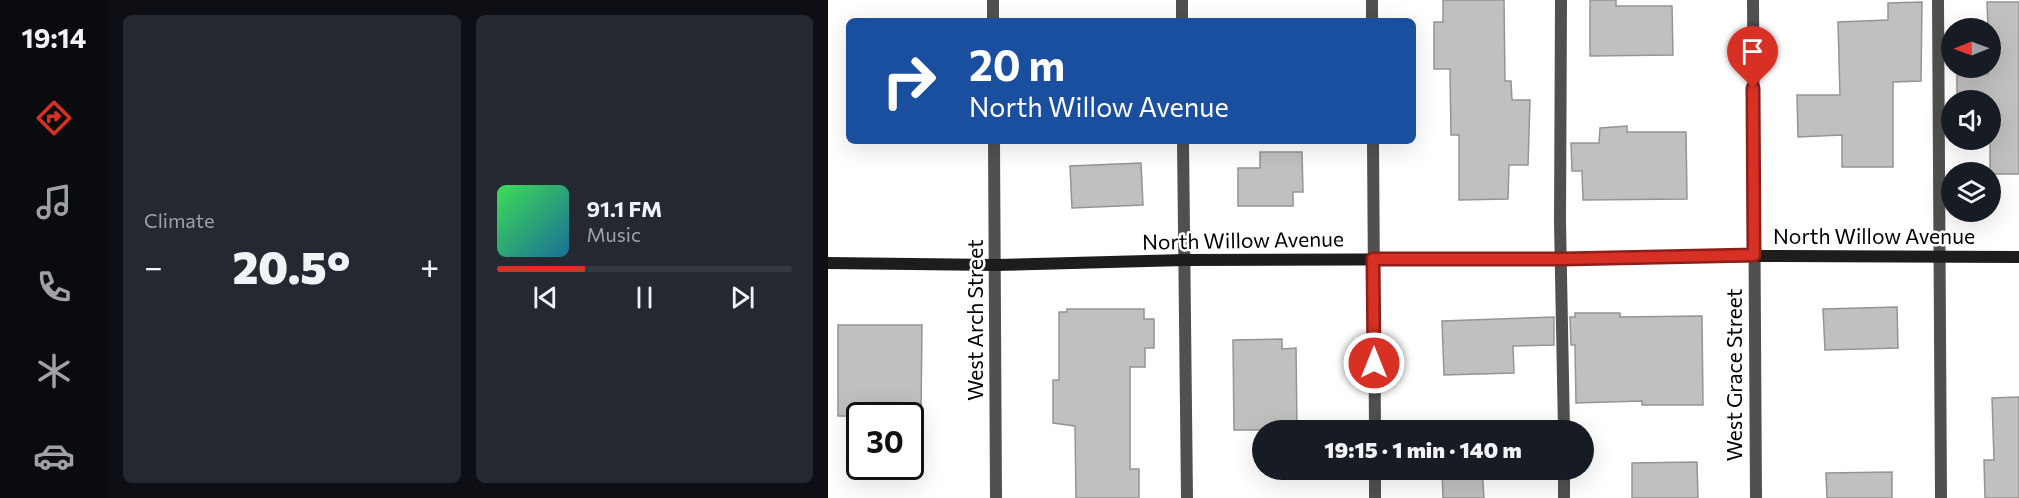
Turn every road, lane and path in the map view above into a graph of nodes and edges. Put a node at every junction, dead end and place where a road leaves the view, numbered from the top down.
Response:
1 (993, 0) edge
2 (1182, 0) edge
3 (1372, 0) edge
4 (1561, 0) edge
5 (1752, 0) edge
6 (1938, 0) edge
7 (993, 18) edge
8 (1182, 18) edge
9 (1372, 18) edge
10 (994, 144) edge
11 (1183, 144) edge
12 (1373, 144) edge
13 (1754, 255) junction
14 (1940, 257) junction
15 (2019, 257) edge
16 (1373, 259) junction
17 (1562, 259) junction
18 (1184, 260) junction
19 (828, 263) edge
20 (995, 265) junction
21 (1374, 420) edge
22 (1564, 420) edge
23 (1375, 480) edge
24 (1564, 480) edge
25 (996, 498) edge
26 (1187, 498) edge
27 (1375, 498) edge
28 (1564, 498) edge
29 (1756, 498) edge
30 (1941, 498) edge

1 - 7 street
2 - 8 street
3 - 9 street
4 - 17 street
5 - 13 street, West Grace Street
6 - 14 street
10 - 20 street, West Arch Street
11 - 18 street
12 - 16 street
13 - 14 street, North Willow Avenue
13 - 17 street, North Willow Avenue
13 - 29 street, West Grace Street
14 - 15 street, North Willow Avenue
14 - 30 street
16 - 17 street, North Willow Avenue
16 - 18 street, North Willow Avenue
16 - 21 street
17 - 22 street
18 - 20 street, North Willow Avenue
18 - 26 street
19 - 20 street, North Willow Avenue
20 - 25 street, West Arch Street
23 - 27 street
24 - 28 street

